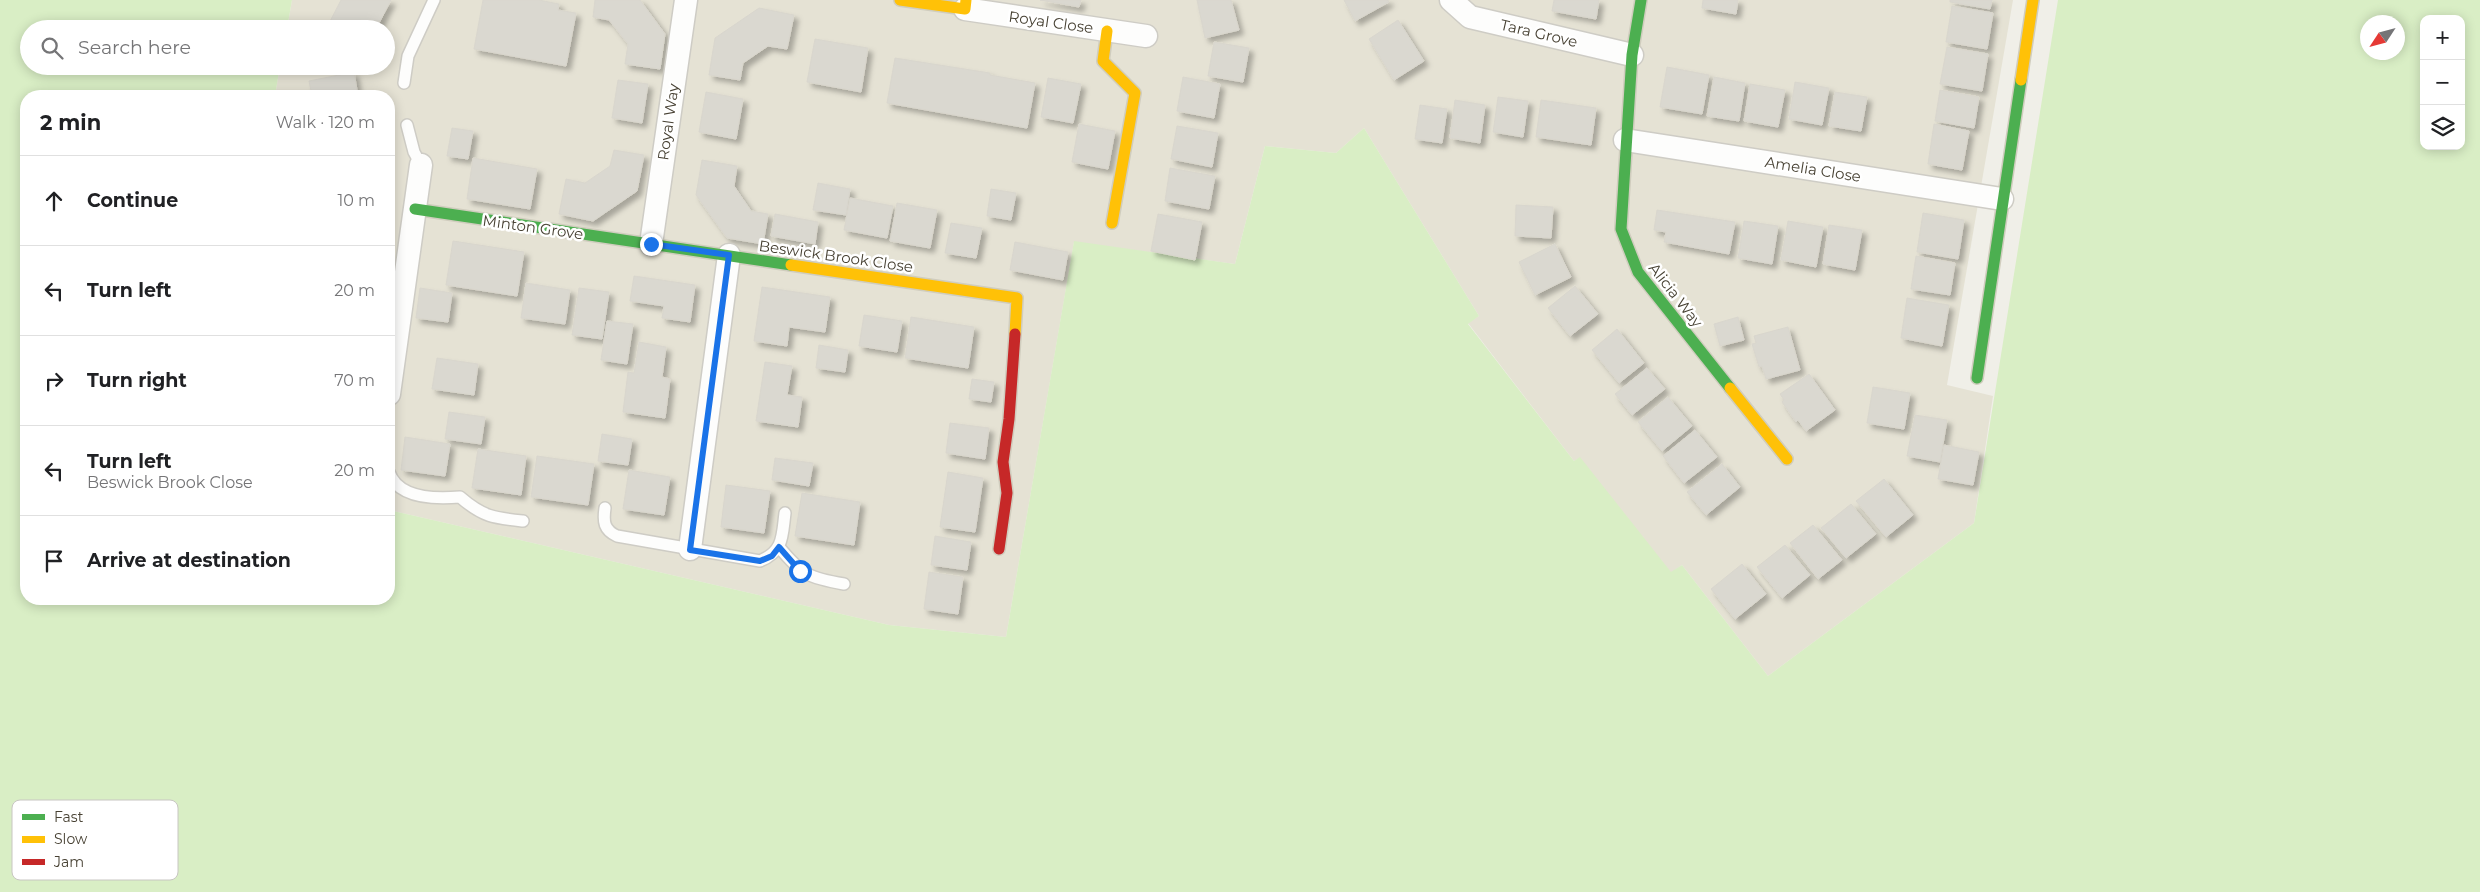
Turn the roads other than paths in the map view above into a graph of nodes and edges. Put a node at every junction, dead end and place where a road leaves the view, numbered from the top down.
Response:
1 (434, 0) edge
2 (686, 0) edge
3 (900, 0) edge
4 (1451, 0) edge
5 (1641, 0) edge
6 (2033, 0) edge
7 (966, 5) edge
8 (1107, 30) junction
9 (1146, 36) dead end
10 (1632, 56) junction
11 (404, 83) dead end
12 (407, 125) dead end
13 (1625, 140) junction
14 (421, 165) joint
15 (2002, 199) junction
16 (415, 209) junction
17 (1112, 222) dead end
18 (651, 244) junction
19 (729, 255) junction
20 (395, 329) edge
21 (1977, 378) dead end
22 (1787, 459) dead end
23 (395, 481) edge
24 (605, 508) dead end
25 (784, 513) dead end
26 (523, 521) dead end
27 (779, 547) junction
28 (999, 549) dead end
29 (690, 550) junction
30 (844, 584) dead end

1 - 11 lane
2 - 18 street, Royal Way
3 - 7 street
4 - 10 street, Tara Grove
5 - 10 street, Alicia Way
6 - 15 street
7 - 8 street, Royal Close
8 - 9 street, Royal Close
8 - 17 street, Royal Close
10 - 13 street, Alicia Way
12 - 14 lane
13 - 15 street, Amelia Close
13 - 22 street, Alicia Way
14 - 16 street
15 - 21 street
16 - 18 street, Minton Grove
16 - 20 street
18 - 19 street, Beswick Brook Close
19 - 28 street, Beswick Brook Close
19 - 29 street
23 - 26 lane
24 - 29 lane
25 - 27 lane
27 - 29 lane
27 - 30 lane

